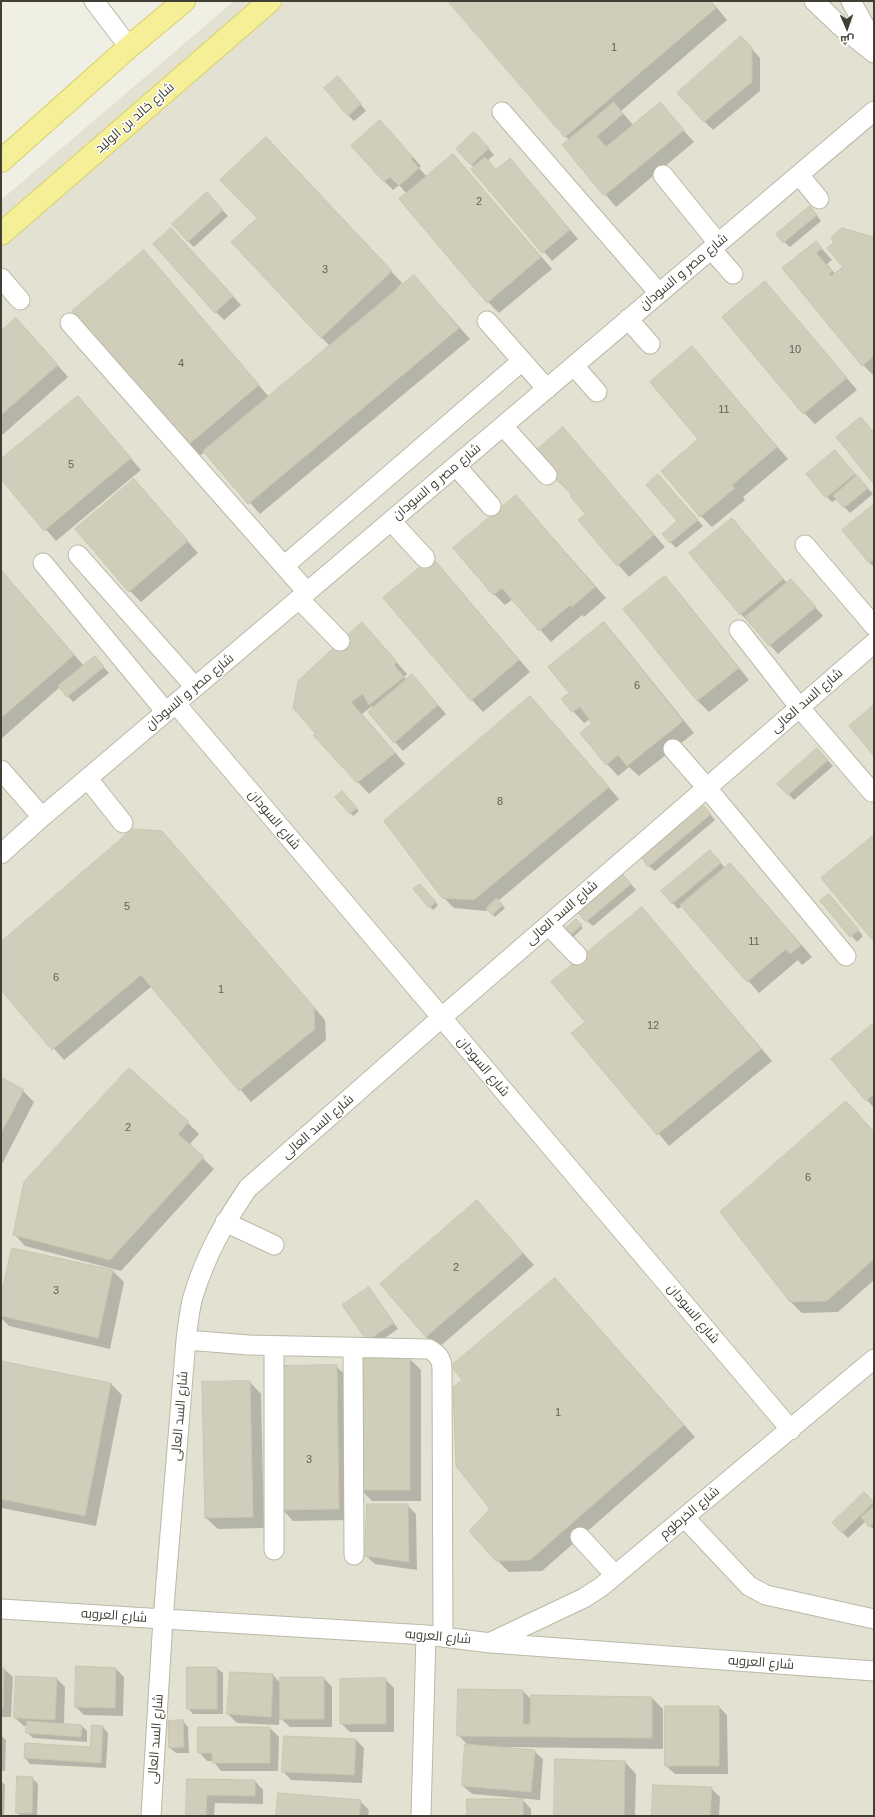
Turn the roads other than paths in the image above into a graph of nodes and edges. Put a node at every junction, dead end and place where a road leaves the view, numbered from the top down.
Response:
1 (94, 1) edge
2 (184, 1) edge
3 (270, 1) edge
4 (814, 1) edge
5 (851, 1) edge
6 (874, 42) edge
7 (129, 47) junction
8 (874, 53) edge
9 (874, 111) edge
10 (502, 112) dead end
11 (1, 161) edge
12 (663, 175) dead end
13 (798, 175) junction
14 (819, 199) dead end
15 (1, 234) edge
16 (714, 246) junction
17 (733, 274) dead end
18 (1, 278) edge
19 (659, 293) junction
20 (20, 300) dead end
21 (628, 319) junction
22 (487, 321) dead end
23 (70, 323) dead end
24 (650, 344) dead end
25 (522, 361) junction
26 (574, 366) junction
27 (547, 389) junction
28 (597, 392) dead end
29 (504, 426) junction
30 (456, 466) junction
31 (547, 476) dead end
32 (491, 506) dead end
33 (391, 521) junction
34 (805, 545) dead end
35 (78, 555) dead end
36 (425, 558) dead end
37 (44, 563) dead end
38 (284, 566) junction
39 (303, 596) junction
40 (874, 626) edge
41 (740, 630) dead end
42 (340, 641) dead end
43 (874, 643) edge
44 (196, 687) junction
45 (171, 708) junction
46 (800, 708) junction
47 (673, 749) dead end
48 (1, 770) edge
49 (88, 779) junction
50 (707, 788) junction
51 (872, 792) dead end
52 (42, 817) junction
53 (123, 823) dead end
54 (1, 854) edge
55 (548, 925) junction
56 (576, 955) dead end
57 (846, 956) dead end
58 (441, 1018) junction
59 (225, 1222) junction
60 (274, 1245) dead end
61 (186, 1340) junction
62 (274, 1346) junction
63 (353, 1348) junction
64 (874, 1359) edge
65 (791, 1430) junction
66 (685, 1518) junction
67 (580, 1537) dead end
68 (274, 1550) dead end
69 (354, 1555) dead end
70 (615, 1575) junction
71 (1, 1609) edge
72 (163, 1619) junction
73 (874, 1619) edge
74 (434, 1636) junction
75 (491, 1643) junction
76 (874, 1671) edge
77 (151, 1816) edge
78 (421, 1816) edge

1 - 7 lane
2 - 7 main road
3 - 15 main road, شارع خالد بن الوليد
4 - 8 lane
5 - 6 lane
7 - 11 main road
9 - 13 lane, شارع مصر و السودان
10 - 19 lane
12 - 16 lane
13 - 14 lane
13 - 16 lane, شارع مصر و السودان
16 - 17 lane
16 - 19 lane, شارع مصر و السودان
18 - 20 lane
19 - 21 lane, شارع مصر و السودان
21 - 24 lane
21 - 26 lane, شارع مصر و السودان
22 - 25 lane
23 - 38 lane
25 - 27 lane
25 - 38 lane
26 - 27 lane, شارع مصر و السودان
26 - 28 lane
27 - 29 lane, شارع مصر و السودان
29 - 30 lane, شارع مصر و السودان
29 - 31 lane
30 - 32 lane
30 - 33 lane, شارع مصر و السودان
33 - 36 lane
33 - 39 lane, شارع مصر و السودان
34 - 40 lane
35 - 44 lane
37 - 45 lane, شارع السودان
38 - 39 lane
39 - 42 lane
39 - 44 lane, شارع مصر و السودان
41 - 46 lane
43 - 46 lane, شارع السد العالى
44 - 45 lane, شارع مصر و السودان
45 - 49 lane, شارع مصر و السودان
45 - 58 lane, شارع السودان
46 - 50 lane, شارع السد العالى
46 - 51 lane
47 - 50 lane
48 - 52 lane
49 - 52 lane, شارع مصر و السودان
49 - 53 lane
50 - 55 lane, شارع السد العالى
50 - 57 lane
52 - 54 lane, شارع مصر و السودان
55 - 56 lane
55 - 58 lane, شارع السد العالى
58 - 59 lane, شارع السد العالى
58 - 65 lane, شارع السودان
59 - 60 lane
59 - 61 lane, شارع السد العالى
61 - 62 lane
61 - 72 lane, شارع السد العالى
62 - 63 lane
62 - 68 lane
63 - 69 lane
63 - 74 lane
64 - 65 lane, شارع الخرطوم
65 - 66 lane, شارع الخرطوم
66 - 70 lane, شارع الخرطوم
66 - 73 lane
67 - 70 lane
70 - 75 lane, شارع الخرطوم
71 - 72 lane, شارع العروبه
72 - 74 lane, شارع العروبه
72 - 77 lane, شارع السد العالى
74 - 75 lane, شارع العروبه
74 - 78 lane
75 - 76 lane, شارع العروبه

